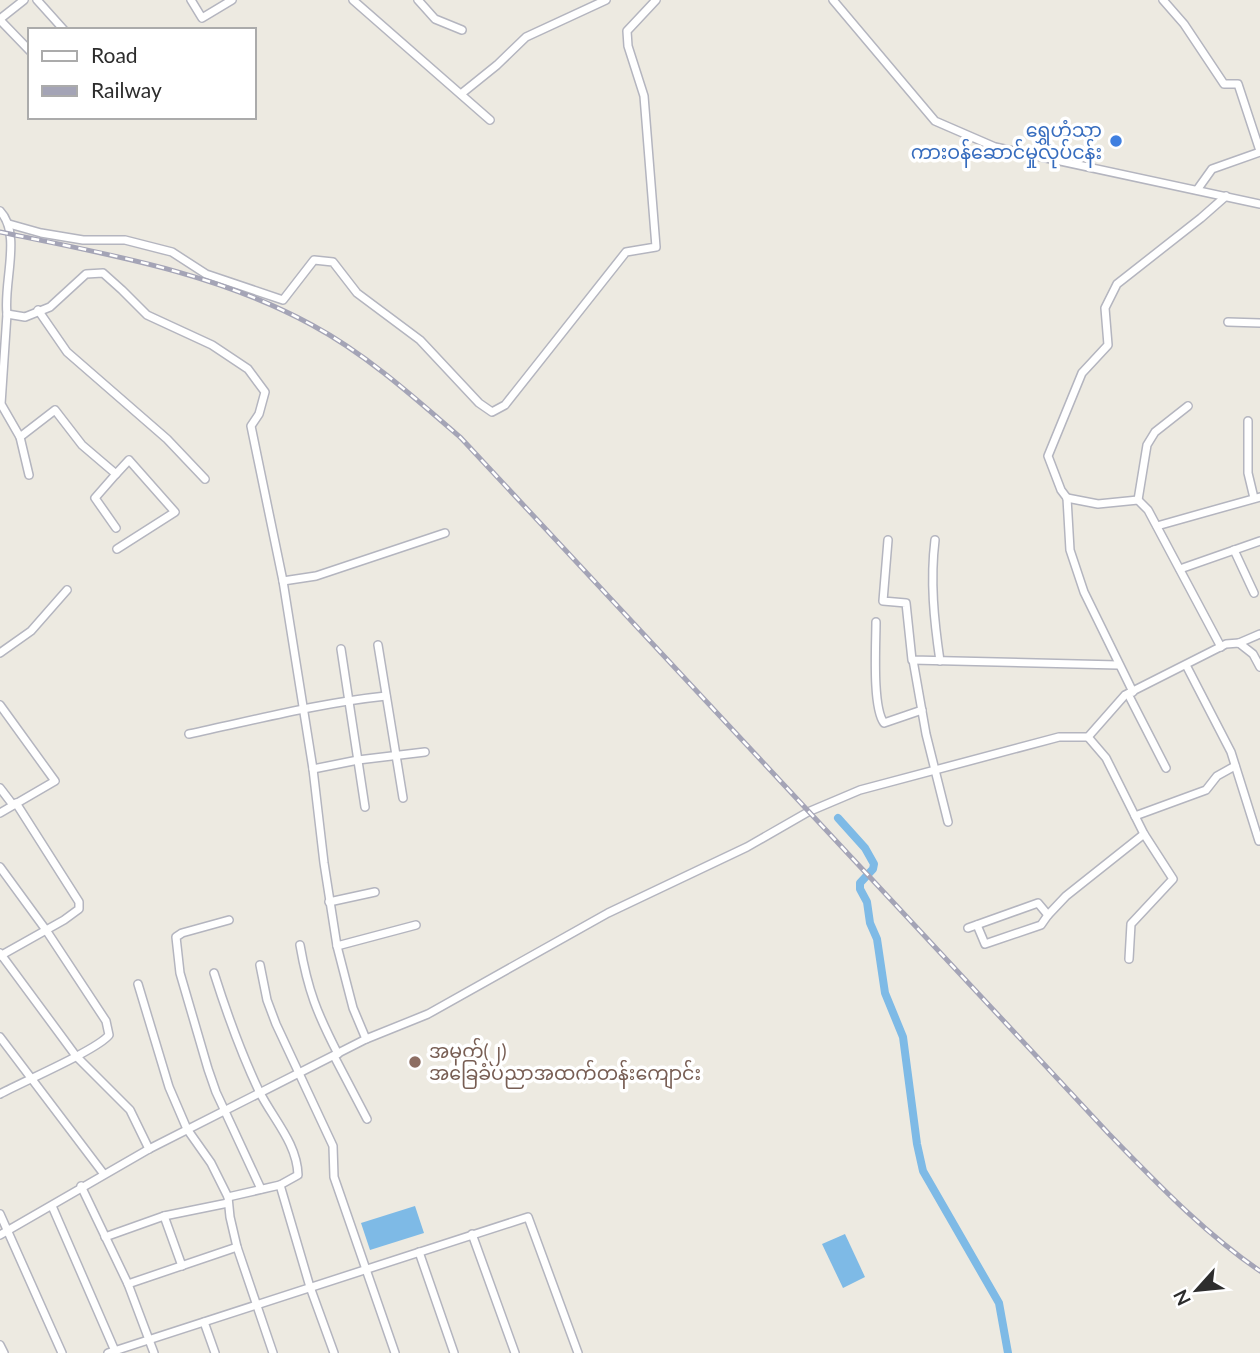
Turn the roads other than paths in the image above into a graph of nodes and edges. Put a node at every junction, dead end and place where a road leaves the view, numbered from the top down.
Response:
1 (24, 0) edge
2 (37, 0) edge
3 (191, 0) edge
4 (233, 0) edge
5 (353, 0) edge
6 (418, 0) edge
7 (606, 0) edge
8 (656, 0) edge
9 (833, 0) edge
10 (1163, 0) edge
11 (0, 20) edge
12 (62, 28) edge
13 (463, 30) dead end
14 (28, 49) edge
15 (461, 94) junction
16 (491, 120) dead end
17 (1260, 152) edge
18 (1198, 190) junction
19 (1226, 196) junction
20 (1260, 204) edge
21 (0, 211) edge
22 (9, 224) junction
23 (38, 310) junction
24 (7, 314) junction
25 (1228, 322) dead end
26 (1260, 323) edge
27 (1188, 406) dead end
28 (1248, 421) dead end
29 (20, 437) junction
30 (116, 474) junction
31 (29, 475) dead end
32 (205, 479) dead end
33 (1257, 497) edge
34 (1068, 498) junction
35 (1138, 500) junction
36 (1157, 526) junction
37 (116, 528) dead end
38 (445, 533) dead end
39 (888, 540) dead end
40 (935, 540) dead end
41 (1260, 541) edge
42 (117, 549) dead end
43 (1234, 550) junction
44 (1180, 569) junction
45 (283, 581) junction
46 (67, 590) dead end
47 (1254, 593) dead end
48 (876, 622) dead end
49 (1260, 634) edge
50 (1239, 643) junction
51 (378, 645) dead end
52 (1221, 647) junction
53 (341, 649) dead end
54 (0, 653) edge
55 (913, 660) junction
56 (940, 661) junction
57 (1186, 664) junction
58 (1118, 665) junction
59 (1260, 667) edge
60 (1130, 693) junction
61 (386, 696) junction
62 (349, 700) junction
63 (0, 705) edge
64 (302, 708) junction
65 (922, 710) junction
66 (189, 734) dead end
67 (1088, 737) junction
68 (425, 752) dead end
69 (396, 755) junction
70 (358, 760) junction
71 (1235, 766) junction
72 (1166, 768) dead end
73 (313, 769) junction
74 (936, 770) junction
75 (0, 788) edge
76 (403, 798) dead end
77 (14, 804) junction
78 (365, 807) dead end
79 (0, 813) edge
80 (1135, 816) junction
81 (948, 822) dead end
82 (1144, 835) junction
83 (1259, 841) edge
84 (0, 867) edge
85 (375, 892) dead end
86 (329, 902) junction
87 (1048, 915) junction
88 (229, 920) dead end
89 (416, 925) dead end
90 (977, 925) junction
91 (968, 928) dead end
92 (46, 930) junction
93 (300, 945) dead end
94 (337, 946) junction
95 (0, 955) edge
96 (1129, 959) dead end
97 (260, 965) dead end
98 (214, 973) dead end
99 (138, 984) dead end
100 (0, 1037) edge
101 (366, 1039) junction
102 (336, 1055) junction
103 (76, 1056) junction
104 (298, 1074) junction
105 (31, 1077) junction
106 (0, 1094) edge
107 (261, 1094) junction
108 (226, 1110) junction
109 (367, 1119) dead end
110 (187, 1129) junction
111 (149, 1149) junction
112 (103, 1173) junction
113 (280, 1185) junction
114 (81, 1186) junction
115 (261, 1189) junction
116 (228, 1200) junction
117 (52, 1206) junction
118 (0, 1214) edge
119 (164, 1216) junction
120 (4, 1233) edge
121 (472, 1234) junction
122 (105, 1237) junction
123 (237, 1247) junction
124 (419, 1252) junction
125 (183, 1266) junction
126 (366, 1269) junction
127 (128, 1284) junction
128 (310, 1287) junction
129 (257, 1304) junction
130 (204, 1322) junction
131 (149, 1340) junction
132 (0, 1345) edge
133 (112, 1352) edge
134 (4, 1353) edge
135 (62, 1353) edge
136 (154, 1353) edge
137 (215, 1353) edge
138 (273, 1353) edge
139 (334, 1353) edge
140 (395, 1353) edge
141 (454, 1353) edge
142 (515, 1353) edge
143 (578, 1353) edge

1 - 11 street
2 - 12 street
3 - 4 street
5 - 15 street
6 - 13 street
7 - 15 street
8 - 22 street
9 - 18 street
10 - 17 street
11 - 14 street
15 - 16 street
17 - 18 street
18 - 19 street
19 - 20 street
19 - 34 street
21 - 22 street
22 - 24 street
23 - 24 street
23 - 32 street
23 - 45 street
24 - 29 street
25 - 26 street
27 - 35 street
28 - 33 street
29 - 30 street
29 - 31 street
30 - 37 street
30 - 42 street
33 - 36 street
34 - 35 street
34 - 58 street
35 - 36 street
36 - 44 street
38 - 45 street
39 - 55 street
40 - 56 street
41 - 43 street
43 - 44 street
43 - 47 street
44 - 52 street
45 - 64 street
46 - 54 street
48 - 65 street
49 - 50 street
50 - 52 street
50 - 59 street
51 - 61 street
52 - 57 street
53 - 62 street
55 - 56 street
55 - 65 street
56 - 58 street
57 - 60 street
57 - 71 street
58 - 60 street
60 - 67 street
60 - 72 street
61 - 62 street
61 - 69 street
62 - 64 street
62 - 70 street
63 - 77 street
64 - 66 street
64 - 73 street
65 - 74 street
67 - 74 street
67 - 80 street
68 - 69 street
69 - 70 street
69 - 76 street
70 - 73 street
70 - 78 street
71 - 80 street
71 - 83 street
73 - 86 street
74 - 81 street
74 - 101 street
75 - 77 street
77 - 79 street
77 - 92 street
80 - 82 street
82 - 87 street
82 - 96 street
84 - 92 street
85 - 86 street
86 - 94 street
87 - 90 street
87 - 90 street
88 - 108 street
89 - 94 street
90 - 91 street
92 - 95 street
92 - 103 street
93 - 102 street
94 - 101 street
95 - 103 street
97 - 104 street
98 - 107 street
99 - 110 street
100 - 105 street
101 - 102 street
102 - 104 street
102 - 109 street
103 - 105 street
103 - 111 street
104 - 107 street
104 - 126 street
105 - 106 street
105 - 112 street
107 - 108 street
107 - 113 street
108 - 110 street
108 - 115 street
110 - 111 street
110 - 116 street
111 - 112 street
112 - 114 street
113 - 115 street
113 - 128 street
114 - 117 street
114 - 122 street
115 - 116 street
116 - 119 street
116 - 123 street
117 - 120 street
117 - 133 street
118 - 120 street
119 - 122 street
119 - 125 street
120 - 135 street
121 - 124 street
121 - 142 street
121 - 143 street
122 - 127 street
123 - 125 street
123 - 129 street
124 - 126 street
124 - 141 street
125 - 127 street
126 - 128 street
126 - 140 street
127 - 131 street
128 - 129 street
128 - 139 street
129 - 130 street
129 - 138 street
130 - 131 street
130 - 137 street
131 - 133 street
131 - 136 street
132 - 134 street

